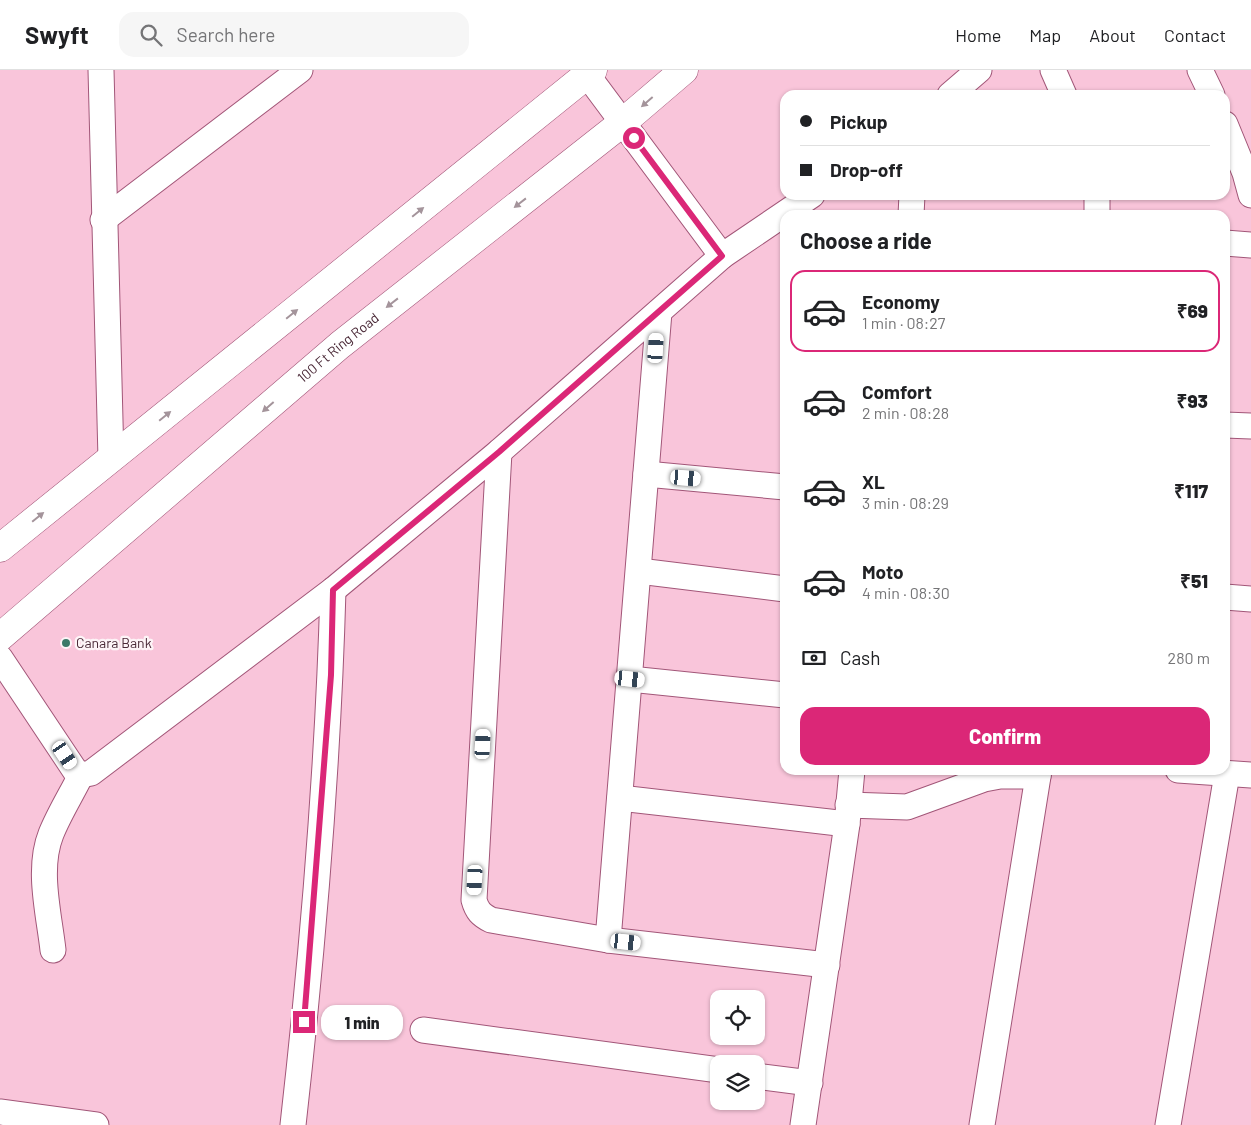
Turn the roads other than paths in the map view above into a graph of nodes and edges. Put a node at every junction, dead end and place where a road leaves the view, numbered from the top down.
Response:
1 (101, 70) edge
2 (300, 70) edge
3 (684, 70) edge
4 (979, 70) edge
5 (1053, 70) edge
6 (1200, 70) edge
7 (590, 73) edge
8 (956, 90) edge
9 (1062, 90) edge
10 (1210, 90) edge
11 (622, 123) junction
12 (1230, 136) edge
13 (1251, 195) edge
14 (805, 200) edge
15 (790, 210) edge
16 (780, 217) edge
17 (103, 220) junction
18 (1230, 243) edge
19 (1251, 244) edge
20 (722, 256) junction
21 (659, 312) junction
22 (1230, 425) edge
23 (1251, 426) edge
24 (499, 452) junction
25 (111, 459) junction
26 (646, 474) junction
27 (780, 487) edge
28 (0, 548) edge
29 (639, 571) junction
30 (780, 588) edge
31 (333, 590) junction
32 (1230, 597) edge
33 (1251, 599) edge
34 (0, 637) edge
35 (0, 658) edge
36 (630, 679) junction
37 (780, 694) edge
38 (81, 775) junction
39 (852, 775) edge
40 (1013, 775) edge
41 (1038, 775) edge
42 (1239, 775) edge
43 (620, 798) junction
44 (848, 815) junction
45 (608, 940) junction
46 (53, 950) dead end
47 (827, 964) junction
48 (423, 1030) dead end
49 (710, 1069) edge
50 (765, 1077) edge
51 (810, 1083) junction
52 (0, 1112) edge
53 (96, 1125) edge
54 (293, 1125) edge
55 (803, 1125) edge
56 (982, 1125) edge
57 (1168, 1125) edge

1 - 17 street
2 - 17 street
3 -> 11 main road, 100 Ft Ring Road
4 - 8 street
5 - 9 street
6 - 10 street
7 - 11 street
25 -> 7 main road
11 - 20 street
11 -> 34 main road, 100 Ft Ring Road
12 - 13 street
14 - 15 street
16 - 20 street
17 - 25 street
18 - 19 street
20 - 21 street
21 - 24 street
21 - 26 street
22 - 23 street
24 - 31 street
24 - 45 street
28 -> 25 main road
26 - 27 street
26 - 29 street
29 - 30 street
29 - 36 street
31 - 38 street
31 - 54 street
32 - 33 street
35 - 38 street
36 - 37 street
36 - 43 street
38 - 46 street
39 - 44 street
40 - 44 street
41 - 56 street
42 - 57 street
43 - 44 street
43 - 45 street
44 - 47 street
45 - 47 street
47 - 51 street
48 - 49 street
50 - 51 street
51 - 55 street
52 - 53 street

